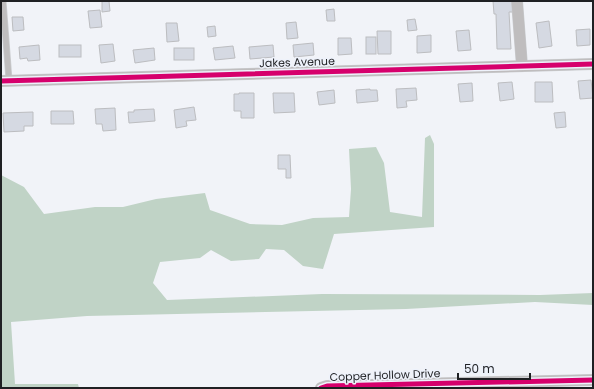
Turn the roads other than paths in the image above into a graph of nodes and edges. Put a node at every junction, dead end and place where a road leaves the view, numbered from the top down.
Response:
1 (3, 1) edge
2 (517, 1) edge
3 (593, 64) edge
4 (522, 66) junction
5 (5, 80) edge
6 (593, 380) edge
7 (321, 388) edge

1 - 5 lane
2 - 4 street
3 - 4 street, Jakes Avenue
4 - 5 street, Jakes Avenue
6 - 7 street, Copper Hollow Drive

